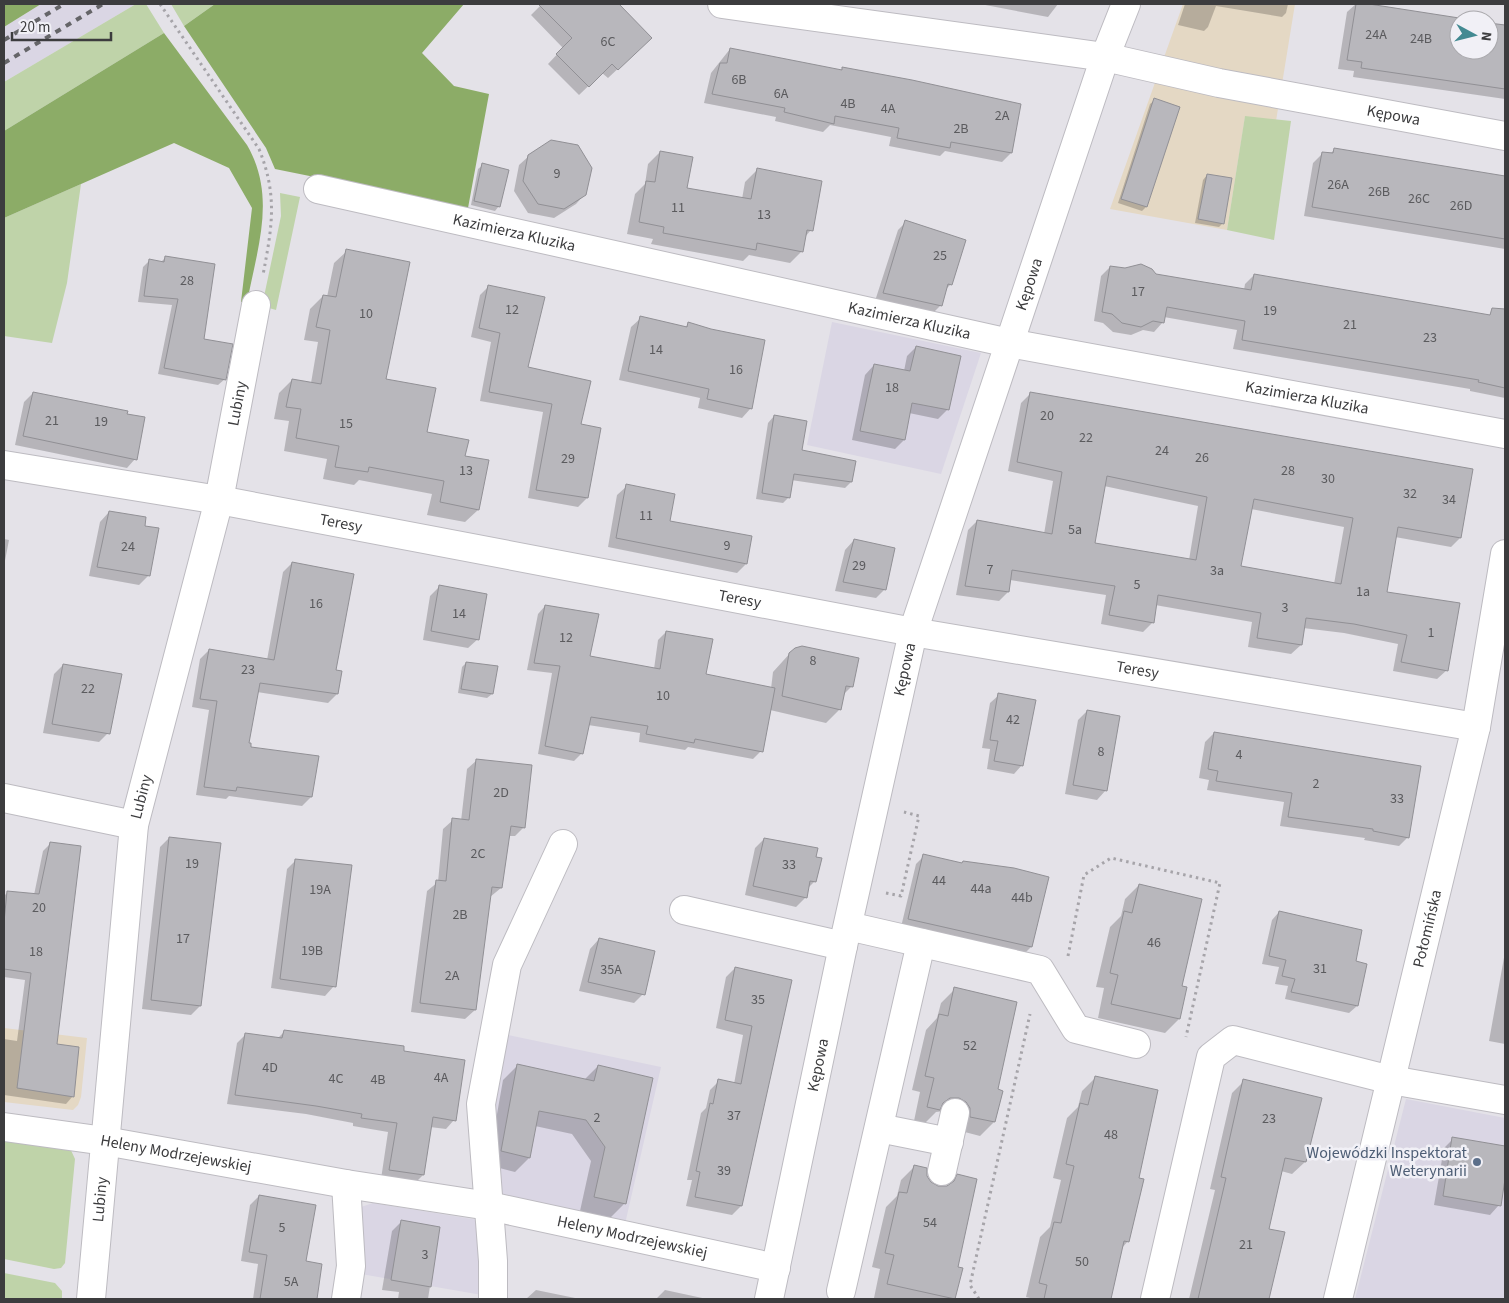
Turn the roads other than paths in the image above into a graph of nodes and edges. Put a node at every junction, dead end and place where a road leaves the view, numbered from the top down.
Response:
1 (722, 4) edge
2 (1126, 4) edge
3 (1105, 57) junction
4 (1505, 136) edge
5 (318, 189) dead end
6 (256, 305) road end
7 (1009, 343) junction
8 (1505, 434) edge
9 (4, 465) edge
10 (219, 500) junction
11 (1505, 554) edge
12 (912, 632) junction
13 (1476, 727) junction
14 (4, 798) edge
15 (134, 825) junction
16 (563, 844) dead end
17 (684, 910) dead end
18 (845, 936) junction
19 (922, 943) junction
20 (1136, 1044) dead end
21 (1391, 1080) junction
22 (1505, 1100) edge
23 (955, 1113) dead end
24 (4, 1127) edge
25 (879, 1128) junction
26 (105, 1141) junction
27 (949, 1142) junction
28 (942, 1171) dead end
29 (346, 1184) junction
30 (489, 1206) junction
31 (776, 1268) junction
32 (841, 1291) dead end
33 (90, 1299) edge
34 (346, 1299) edge
35 (493, 1299) edge
36 (768, 1299) edge
37 (1155, 1299) edge
38 (1338, 1299) edge

1 - 3 street, Kępowa
2 - 3 street, Kępowa
3 - 4 street, Kępowa
3 - 7 street, Kępowa
5 - 7 street, Kazimierza Kluzika
6 - 10 street, Lubiny
7 - 8 street, Kazimierza Kluzika
7 - 12 street, Kępowa
9 - 10 street, Teresy
10 - 12 street, Teresy
10 - 15 street, Lubiny
11 - 13 street, Połomińska
12 - 13 street, Teresy
12 - 18 street, Kępowa
13 - 21 street, Połomińska
14 - 15 street
15 - 26 street, Lubiny
16 - 30 street
17 - 18 street
18 - 19 street
18 - 31 street, Kępowa
19 - 20 street
19 - 25 street
21 - 22 street
21 - 37 street
21 - 38 street, Połomińska
23 - 27 street
24 - 26 street, Heleny Modrzejewskiej
25 - 27 street
25 - 32 street
26 - 29 street, Heleny Modrzejewskiej
26 - 33 street, Lubiny
27 - 28 street
29 - 30 street, Heleny Modrzejewskiej
29 - 34 street
30 - 31 street, Heleny Modrzejewskiej
30 - 35 street
31 - 36 street, Kępowa

